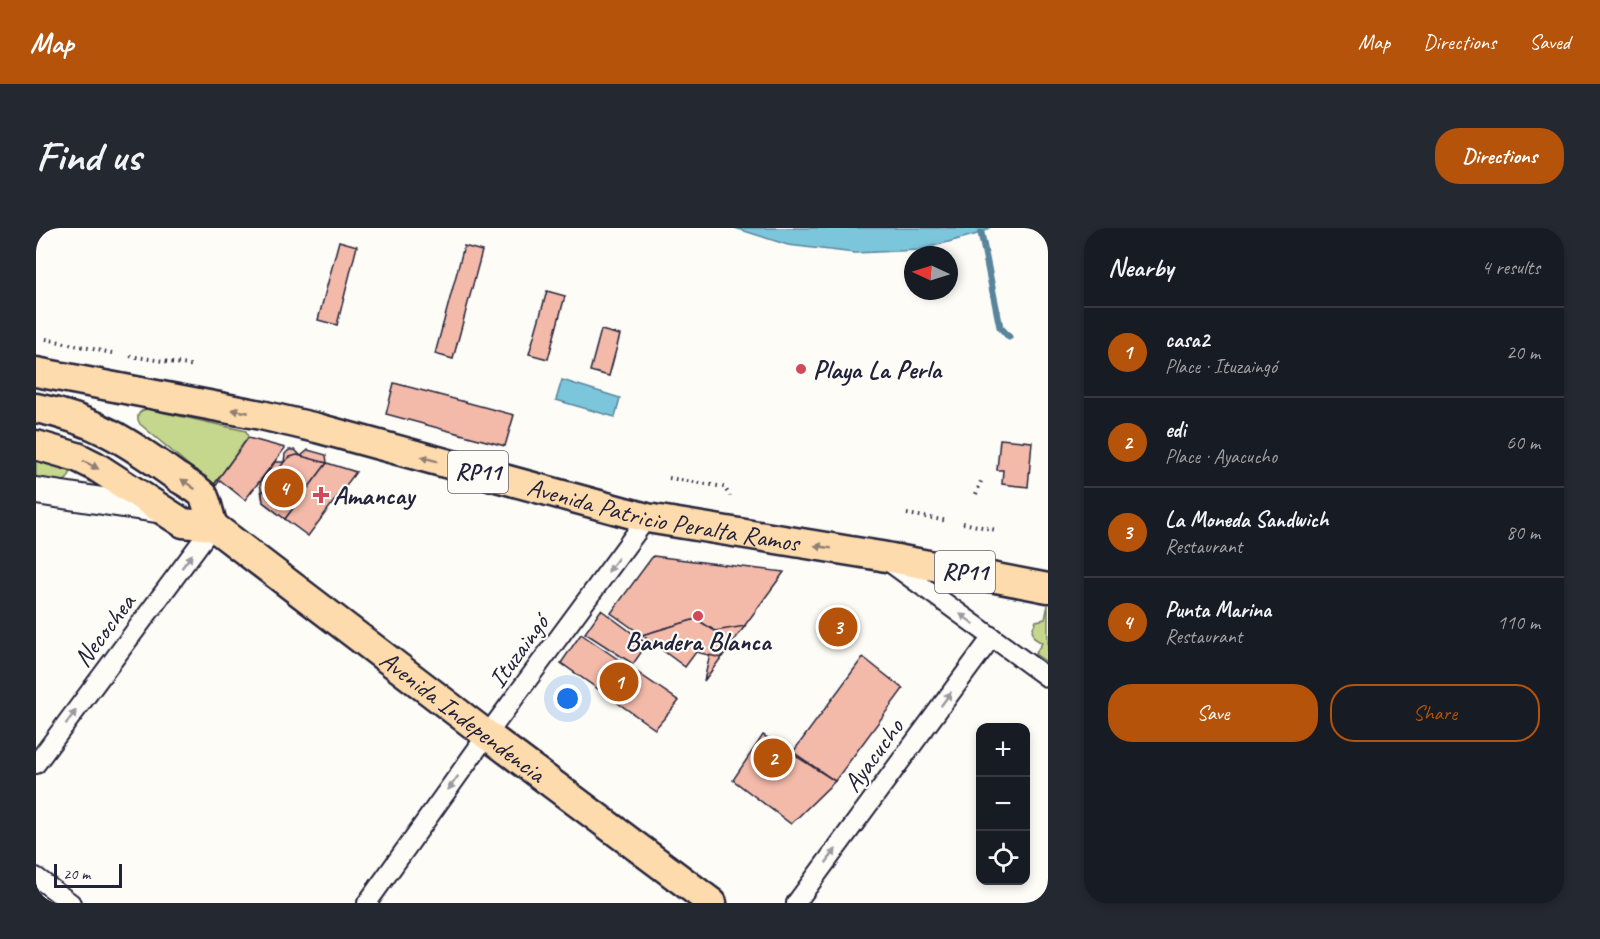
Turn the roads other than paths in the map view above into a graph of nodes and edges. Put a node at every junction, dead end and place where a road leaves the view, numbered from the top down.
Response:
1 (36, 372) edge
2 (76, 381) junction
3 (36, 408) edge
4 (36, 445) edge
5 (146, 454) junction
6 (36, 490) edge
7 (164, 510) junction
8 (647, 518) junction
9 (213, 526) junction
10 (881, 556) junction
11 (1048, 588) edge
12 (992, 637) junction
13 (1048, 678) edge
14 (487, 735) junction
15 (36, 764) edge
16 (36, 877) edge
17 (71, 903) edge
18 (367, 903) edge
19 (712, 903) edge
20 (796, 903) edge

1 - 2 main road, Avenida Patricio Peralta Ramos / RP11
2 - 5 main road
8 -> 2 main road, Avenida Patricio Peralta Ramos / RP11
3 - 5 main road
4 -> 7 main road
9 -> 5 main road
6 - 7 main road
7 - 9 main road
10 -> 8 main road, Avenida Patricio Peralta Ramos / RP11
8 -> 14 street, Ituzaingó
9 - 14 main road, Avenida Independencia
15 -> 9 street, Necochea
10 - 11 main road, Avenida Patricio Peralta Ramos / RP11
12 -> 10 street
12 - 13 street
20 -> 12 street, Ayacucho
14 -> 18 street, Ituzaingó
14 - 19 main road, Avenida Independencia
16 - 17 street

